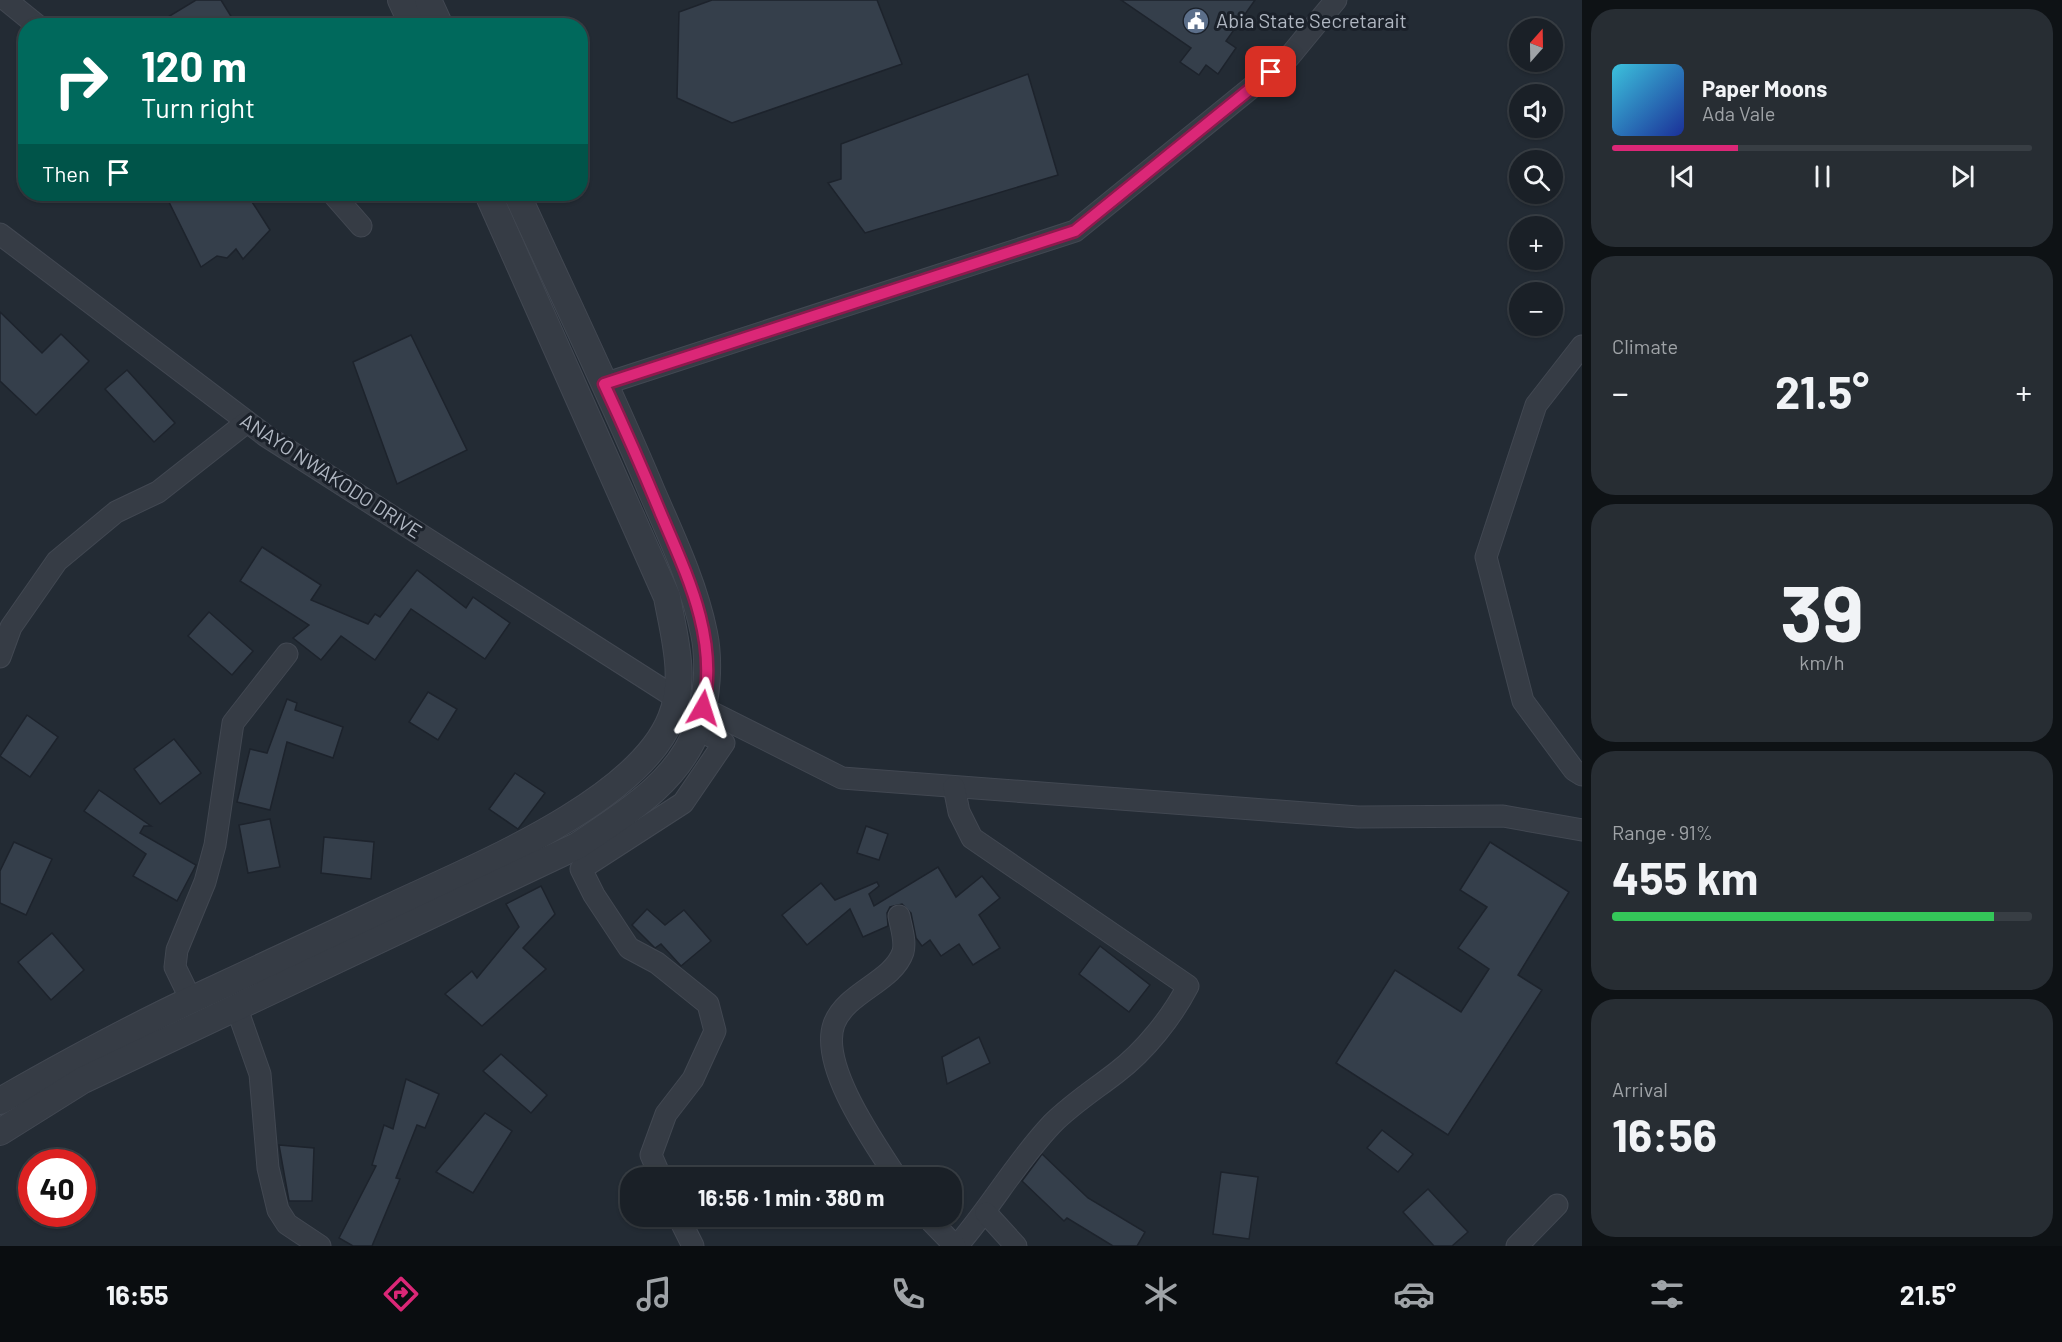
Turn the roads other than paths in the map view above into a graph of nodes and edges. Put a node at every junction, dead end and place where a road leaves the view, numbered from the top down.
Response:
1 (6, 0) edge
2 (401, 0) edge
3 (428, 0) edge
4 (1336, 0) edge
5 (28, 18) edge
6 (409, 18) edge
7 (436, 18) edge
8 (339, 201) edge
9 (491, 201) edge
10 (520, 201) edge
11 (361, 226) dead end
12 (1, 237) edge
13 (1582, 346) edge
14 (604, 384) junction
15 (247, 422) junction
16 (287, 654) dead end
17 (0, 657) edge
18 (676, 698) junction
19 (700, 718) junction
20 (1582, 776) edge
21 (954, 787) junction
22 (1582, 830) edge
23 (899, 916) dead end
24 (191, 1000) junction
25 (236, 1006) junction
26 (0, 1101) edge
27 (0, 1132) edge
28 (656, 1167) edge
29 (890, 1167) edge
30 (1557, 1205) dead end
31 (986, 1213) junction
32 (684, 1227) edge
33 (937, 1227) edge
34 (320, 1246) edge
35 (693, 1246) edge
36 (956, 1246) edge
37 (1016, 1246) edge
38 (1517, 1246) edge

1 - 5 street
2 - 6 street
3 - 7 street
4 - 14 street
8 - 11 street
9 - 18 street
10 - 14 street
12 - 15 street, ANAYO NWAKODO DRIVE
13 - 20 street
14 - 19 street
15 - 17 street
15 - 18 street, ANAYO NWAKODO DRIVE
16 - 24 street
18 - 24 street
19 - 21 street
19 - 25 street
19 - 28 street
21 - 22 street
21 - 31 street
23 - 29 street
24 - 26 street
25 - 27 street
25 - 34 street
30 - 38 street
31 - 36 street
31 - 37 street
32 - 35 street
33 - 36 street

